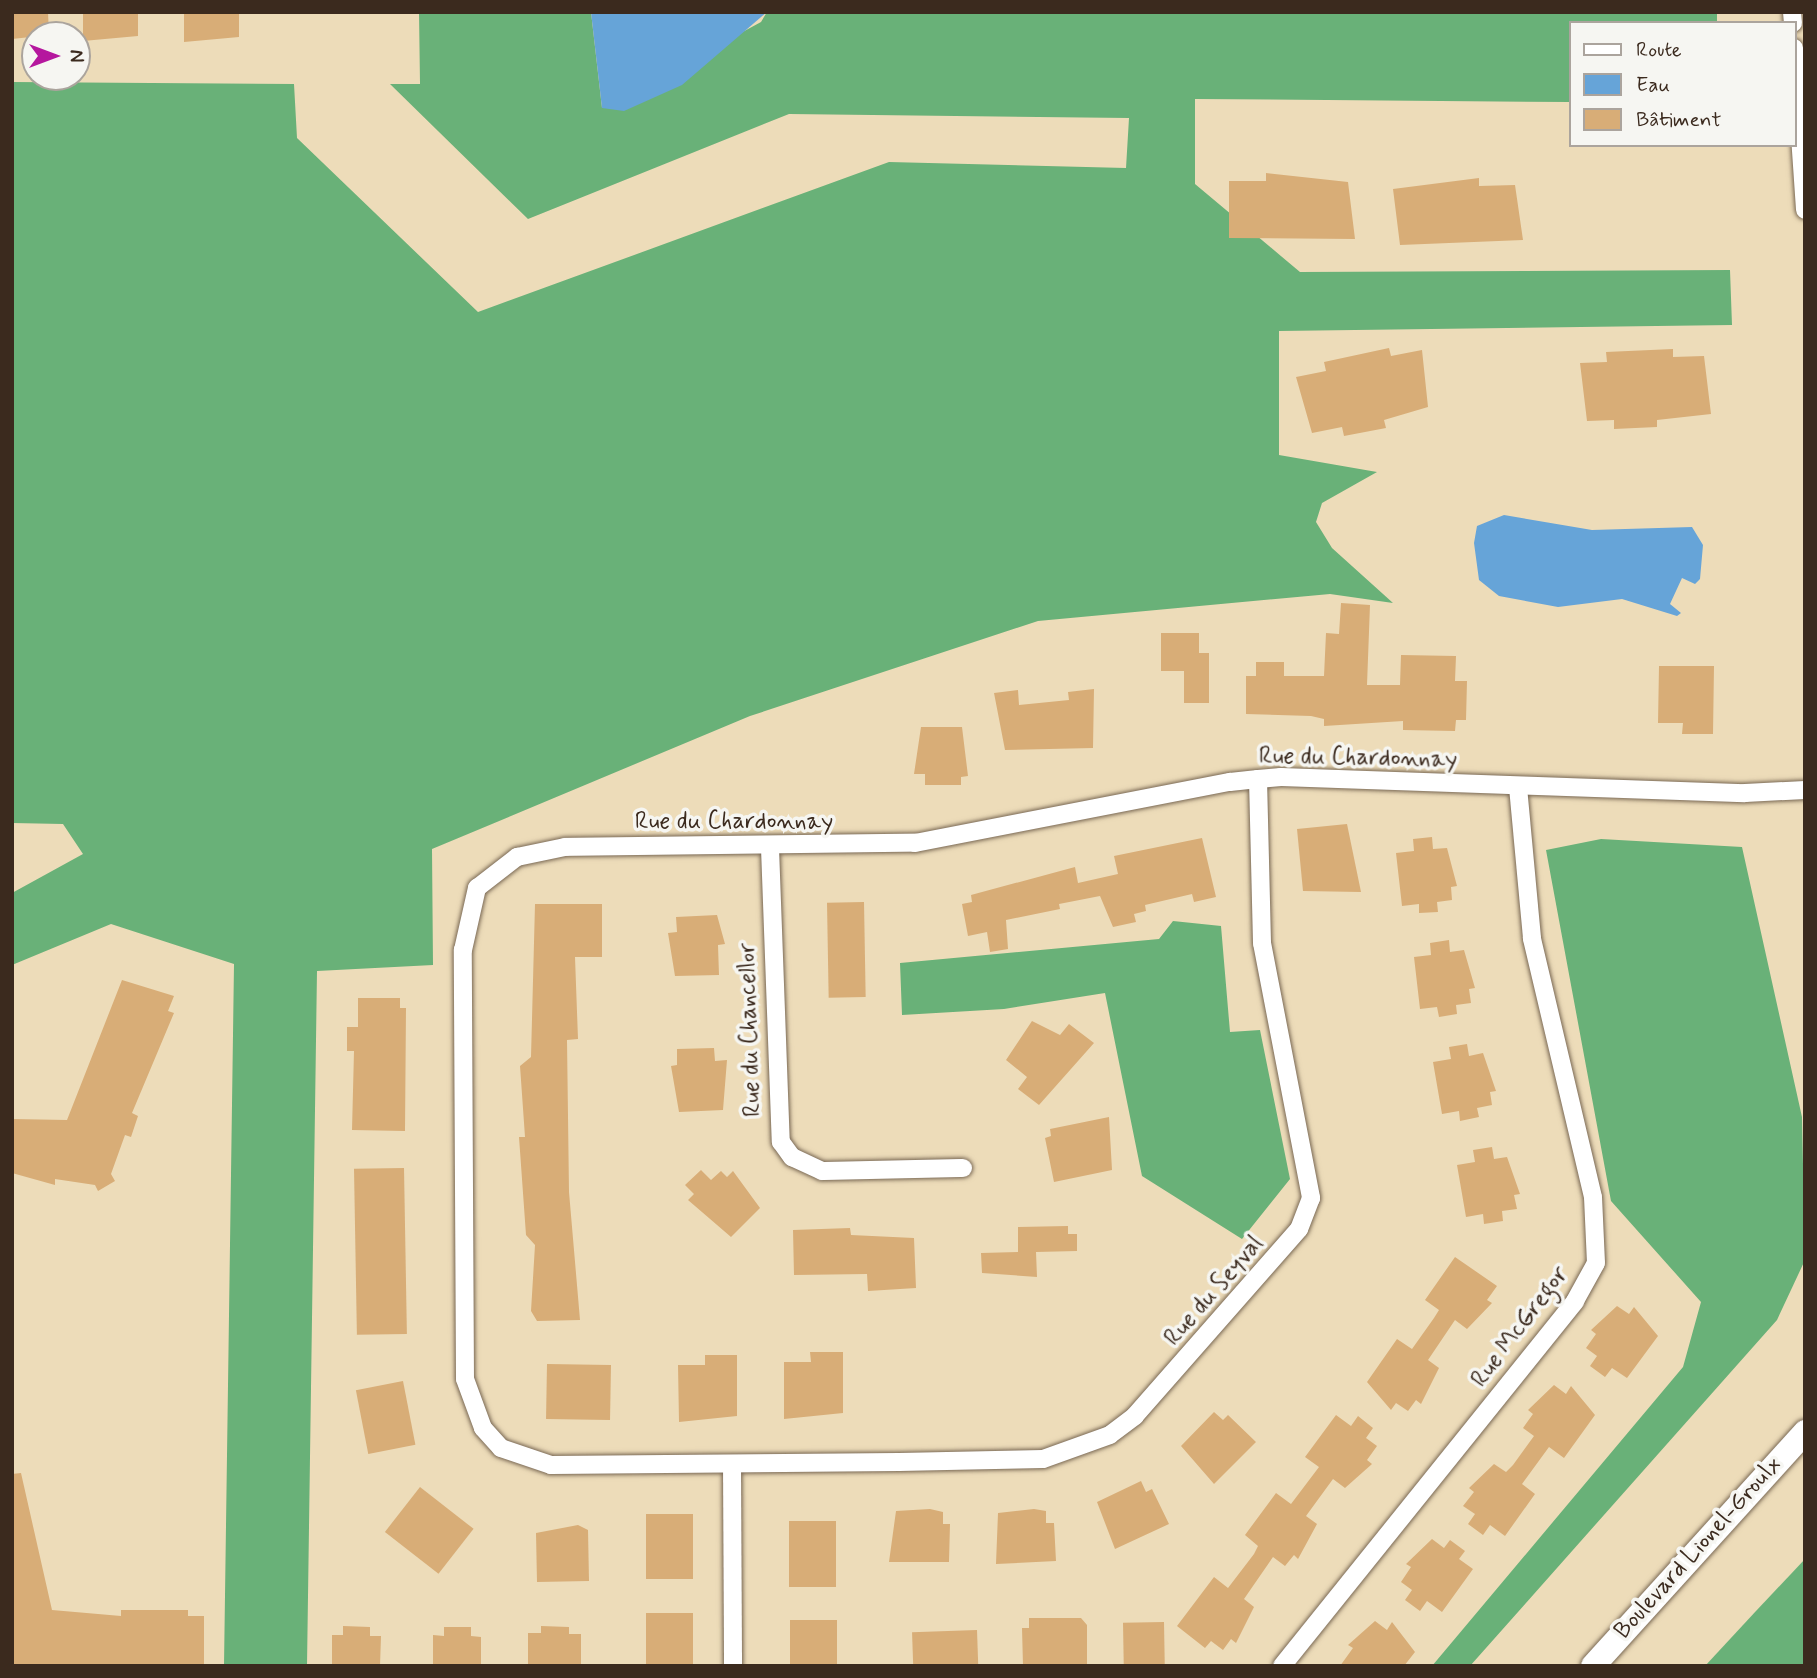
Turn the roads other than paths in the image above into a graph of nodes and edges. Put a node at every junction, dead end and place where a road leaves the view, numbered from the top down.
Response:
1 (1796, 77) edge
2 (1805, 209) edge
3 (1258, 779) junction
4 (1518, 787) junction
5 (1805, 790) edge
6 (770, 848) junction
7 (963, 1168) dead end
8 (1805, 1432) edge
9 (732, 1464) junction
10 (733, 1666) edge
11 (1282, 1666) edge
12 (1592, 1666) edge

1 - 2 street
3 - 4 street, Rue du Chardonnay
3 - 6 street, Rue du Chardonnay
3 - 9 street, Rue du Seyval
4 - 5 street, Rue du Chardonnay
4 - 11 street, Rue McGregor
6 - 7 street, Rue du Chancellor
6 - 9 street, Rue du Chardonnay
8 - 12 main road, Boulevard Lionel-Groulx
9 - 10 street

